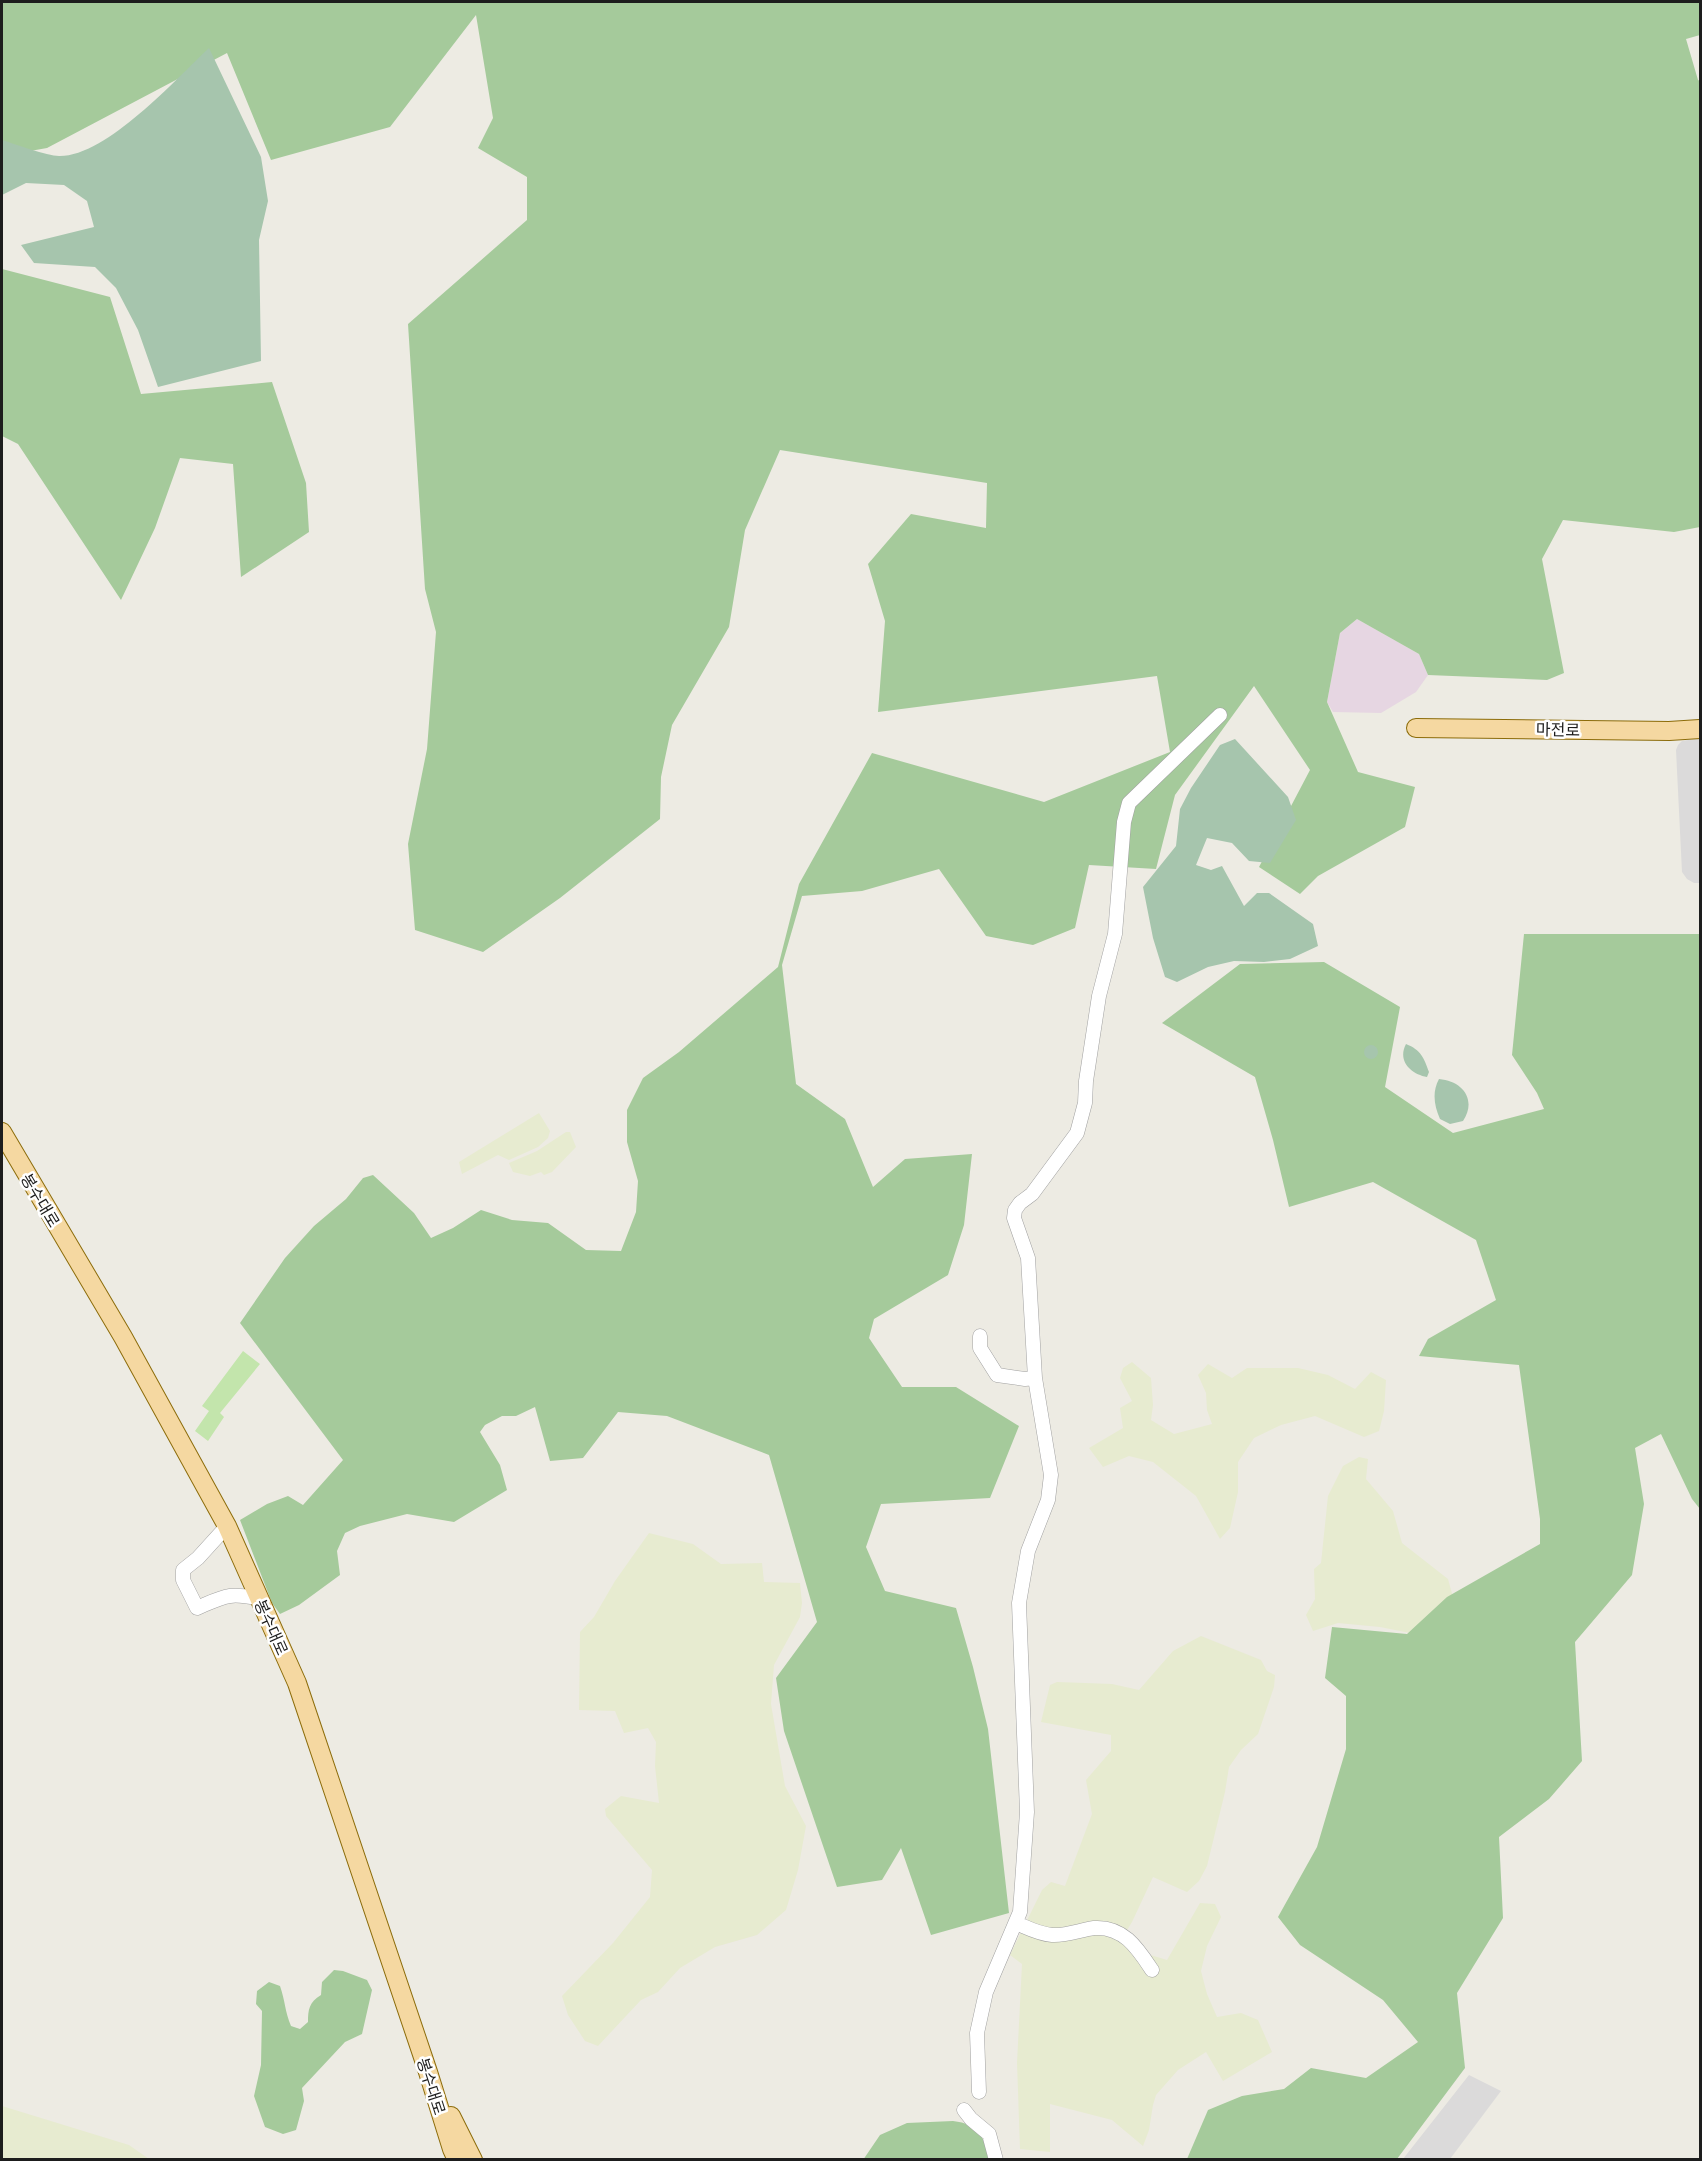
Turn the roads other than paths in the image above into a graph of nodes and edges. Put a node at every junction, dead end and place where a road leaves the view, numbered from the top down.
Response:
1 (1220, 715) dead end
2 (1416, 728) dead end
3 (1701, 729) edge
4 (2, 1132) edge
5 (980, 1336) dead end
6 (1035, 1378) junction
7 (227, 1526) junction
8 (260, 1599) junction
9 (1016, 1923) junction
10 (1152, 1970) dead end
11 (428, 2072) junction
12 (979, 2092) dead end
13 (964, 2110) dead end
14 (457, 2160) edge
15 (473, 2160) edge
16 (996, 2160) edge

1 - 6 street
2 - 3 main road, 마전로
4 - 7 main road, 봉수대로
5 - 6 street
6 - 9 street
7 - 8 main road, 봉수대로
7 - 8 street
8 - 11 main road, 봉수대로
9 - 10 street
9 - 12 street
11 - 14 main road, 봉수대로
11 - 15 main road
13 - 16 street

